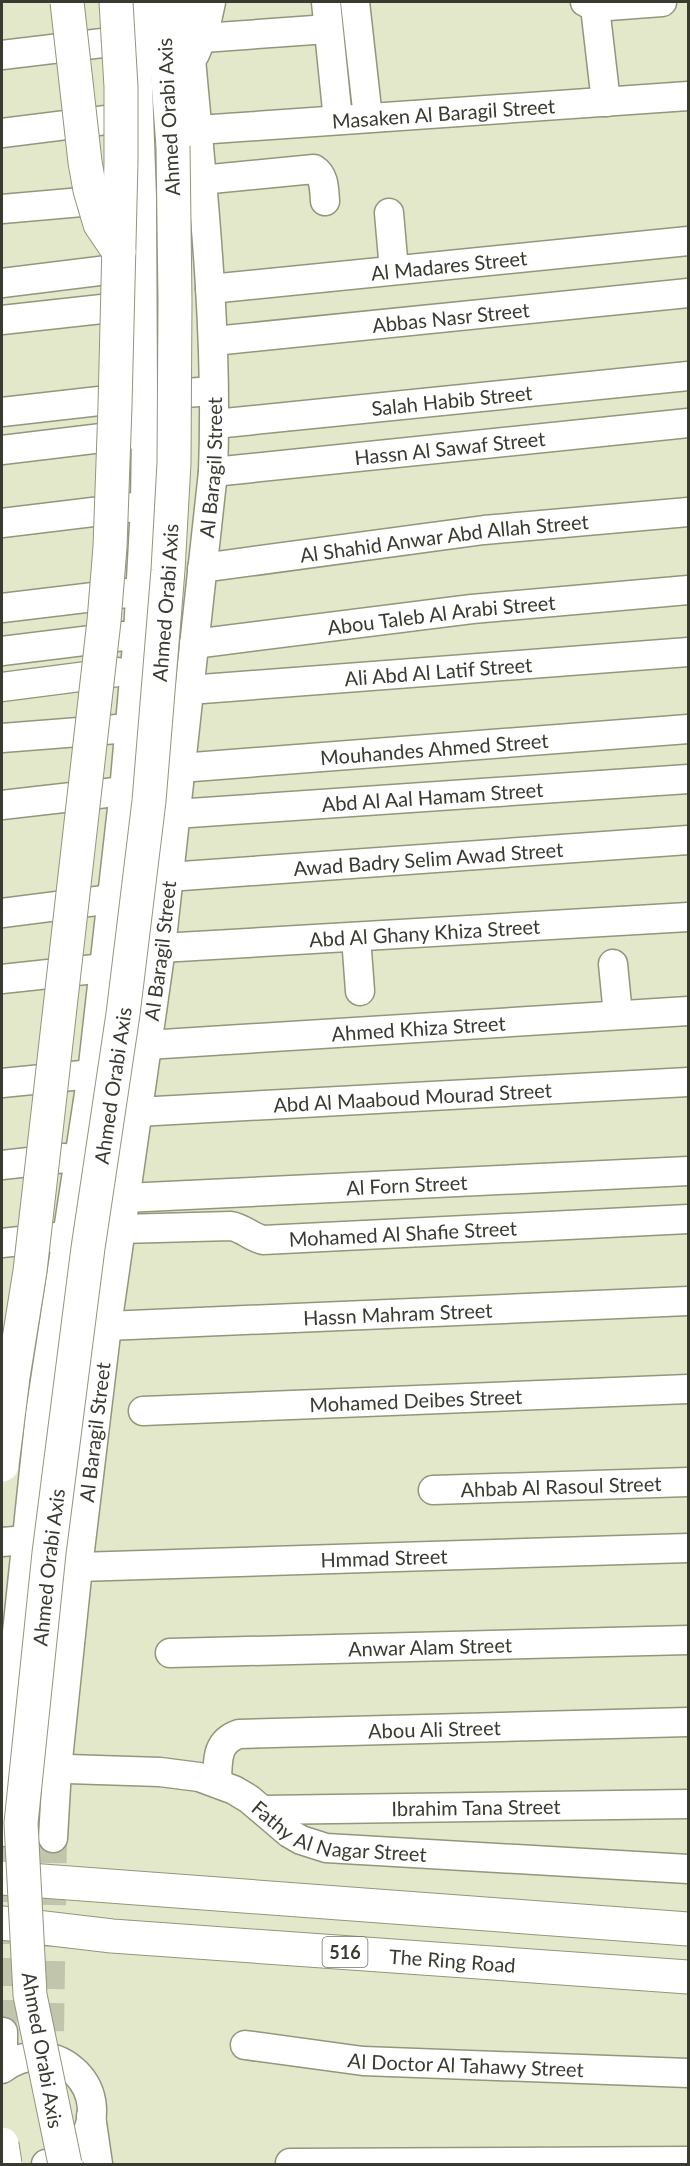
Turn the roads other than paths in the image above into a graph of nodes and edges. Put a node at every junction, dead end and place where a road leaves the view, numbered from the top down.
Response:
1 (67, 2) edge
2 (115, 2) edge
3 (135, 2) edge
4 (162, 2) edge
5 (178, 2) edge
6 (186, 2) edge
7 (211, 2) edge
8 (355, 2) edge
9 (662, 2) edge
10 (623, 3) edge
11 (590, 4) edge
12 (327, 15) edge
13 (119, 41) junction
14 (186, 54) junction
15 (2, 55) edge
16 (688, 96) edge
17 (606, 102) junction
18 (134, 106) junction
19 (368, 118) junction
20 (338, 120) junction
21 (198, 130) junction
22 (2, 133) edge
23 (201, 180) junction
24 (141, 183) junction
25 (325, 201) dead end
26 (2, 209) edge
27 (389, 213) dead end
28 (688, 241) edge
29 (131, 259) junction
30 (394, 270) junction
31 (2, 283) edge
32 (210, 289) junction
33 (688, 293) edge
34 (143, 304) junction
35 (2, 320) edge
36 (214, 341) junction
37 (688, 376) edge
38 (213, 391) junction
39 (143, 396) junction
40 (2, 412) edge
41 (688, 423) edge
42 (215, 424) junction
43 (146, 433) junction
44 (2, 450) edge
45 (213, 472) junction
46 (145, 506) junction
47 (688, 512) edge
48 (2, 523) edge
49 (202, 568) junction
50 (688, 590) edge
51 (141, 592) junction
52 (2, 608) edge
53 (138, 634) junction
54 (194, 638) junction
55 (2, 651) edge
56 (688, 652) edge
57 (134, 670) junction
58 (2, 687) edge
59 (189, 690) junction
60 (130, 728) junction
61 (688, 729) edge
62 (2, 738) edge
63 (180, 768) junction
64 (688, 779) edge
65 (124, 791) junction
66 (2, 805) edge
67 (175, 814) junction
68 (688, 840) edge
69 (168, 877) junction
70 (112, 899) junction
71 (2, 913) edge
72 (688, 917) edge
73 (356, 937) junction
74 (160, 948) junction
75 (613, 964) dead end
76 (104, 968) junction
77 (2, 979) edge
78 (360, 991) dead end
79 (688, 1011) edge
80 (618, 1015) junction
81 (147, 1045) junction
82 (92, 1074) junction
83 (688, 1082) edge
84 (2, 1083) edge
85 (137, 1112) junction
86 (81, 1156) junction
87 (2, 1164) edge
88 (688, 1171) edge
89 (125, 1198) junction
90 (688, 1219) edge
91 (121, 1229) junction
92 (67, 1236) junction
93 (2, 1243) edge
94 (688, 1301) edge
95 (107, 1326) junction
96 (53, 1327) junction
97 (2, 1332) edge
98 (48, 1359) junction
99 (2, 1363) edge
100 (688, 1389) edge
101 (142, 1411) dead end
102 (40, 1413) junction
103 (2, 1417) edge
104 (36, 1456) junction
105 (2, 1459) edge
106 (2, 1465) edge
107 (688, 1482) edge
108 (433, 1490) dead end
109 (14, 1541) edge
110 (688, 1548) edge
111 (78, 1567) junction
112 (688, 1640) edge
113 (9, 1642) edge
114 (170, 1653) dead end
115 (688, 1722) edge
116 (4, 1766) edge
117 (57, 1769) junction
118 (218, 1783) junction
119 (688, 1804) edge
120 (263, 1810) junction
121 (2, 1832) edge
122 (53, 1838) tunnel mouth
123 (688, 1869) edge
124 (2, 1878) edge
125 (2, 1923) edge
126 (688, 1929) edge
127 (688, 1977) edge
128 (3, 2032) edge
129 (245, 2045) dead end
130 (2, 2068) edge
131 (688, 2073) edge
132 (91, 2116) junction
133 (688, 2161) edge
134 (290, 2163) edge
135 (46, 2164) edge
136 (65, 2164) edge
137 (98, 2164) edge

1 - 29 highway, bridge
2 - 13 street
2 - 29 highway, bridge
3 - 18 street
4 - 14 highway, Ahmed Orabi Axis
5 - 14 highway
6 - 14 street, Al Baragil Street
7 - 14 street
8 - 19 street
9 - 10 street
10 - 11 street
11 - 17 street
12 - 14 street
12 - 20 street
13 - 15 street
13 - 18 street
14 - 21 street, Al Baragil Street
14 - 136 highway, Ahmed Orabi Axis, bridge
16 - 17 street, Masaken Al Baragil Street
17 - 19 street, Masaken Al Baragil Street
18 - 22 street
18 - 24 street
19 - 20 street, Masaken Al Baragil Street
20 - 21 street, Masaken Al Baragil Street
21 - 23 street, Al Baragil Street
23 - 25 street
23 - 32 street, Al Baragil Street
24 - 26 street
24 - 29 street
27 - 30 street
28 - 30 street, Al Madares Street
29 - 31 street
29 - 34 street
29 - 106 highway, bridge
30 - 32 street, Al Madares Street
32 - 36 street, Al Baragil Street
33 - 36 street, Abbas Nasr Street
34 - 35 street
34 - 39 street
36 - 38 street, Al Baragil Street
37 - 42 street, Salah Habib Street
38 - 39 street
38 - 42 street, Al Baragil Street
39 - 40 street
39 - 43 street
41 - 45 street, Hassn Al Sawaf Street
42 - 45 street, Al Baragil Street
43 - 44 street
43 - 46 street
45 - 49 street, Al Baragil Street
46 - 48 street
46 - 51 street
47 - 49 street, Al Shahid Anwar Abd Allah Street
49 - 54 street, Al Baragil Street
50 - 54 street, Abou Taleb Al Arabi Street
51 - 52 street
51 - 53 street
53 - 54 street, Abou Taleb Al Arabi Street
53 - 55 street, Abou Taleb Al Arabi Street
53 - 57 street
54 - 59 street, Al Baragil Street
56 - 59 street, Ali Abd Al Latif Street
57 - 58 street
57 - 60 street
59 - 63 street, Al Baragil Street
60 - 62 street
60 - 65 street
61 - 63 street, Mouhandes Ahmed Street
63 - 67 street, Al Baragil Street
64 - 67 street, Abd Al Aal Hamam Street
65 - 66 street
65 - 70 street
67 - 69 street, Al Baragil Street
68 - 69 street, Awad Badry Selim Awad Street
69 - 74 street, Al Baragil Street
70 - 71 street
70 - 76 street
72 - 73 street, Abd Al Ghany Khiza Street
73 - 74 street, Abd Al Ghany Khiza Street
73 - 78 street
74 - 81 street, Al Baragil Street
75 - 80 street
76 - 77 street
76 - 82 street
79 - 80 street, Ahmed Khiza Street
80 - 81 street, Ahmed Khiza Street
81 - 85 street, Al Baragil Street
82 - 84 street
82 - 86 street
83 - 85 street, Abd Al Maaboud Mourad Street
85 - 89 street, Al Baragil Street
86 - 87 street
86 - 92 street
88 - 89 street, Al Forn Street
89 - 91 street, Al Baragil Street
90 - 91 street, Mohamed Al Shafie Street
91 - 95 street, Al Baragil Street
92 - 93 street
92 - 96 street
94 - 95 street, Hassn Mahram Street
95 - 111 street, Al Baragil Street
96 - 97 street
96 - 98 street
98 - 99 street
98 - 102 street
100 - 101 street, Mohamed Deibes Street
102 - 103 street
102 - 104 street
104 - 105 street
104 - 109 street
107 - 108 street, Ahbab Al Rasoul Street
109 - 113 street
110 - 111 street, Hmmad Street
111 - 117 street, Al Baragil Street
112 - 114 street, Anwar Alam Street
113 - 116 street
115 - 118 street, Abou Ali Street
116 - 117 street, Fathy Al Nagar Street
116 - 121 street
117 - 118 street, Fathy Al Nagar Street
117 - 122 street, Al Baragil Street
118 - 120 street, Fathy Al Nagar Street
119 - 120 street, Ibrahim Tana Street
120 - 123 street, Fathy Al Nagar Street
124 - 126 highway
125 - 127 highway, The Ring Road / 516
128 - 130 street
129 - 131 street, Al Doctor Al Tahawy Street
130 - 132 street
132 - 135 street
132 - 137 street
133 - 134 street

